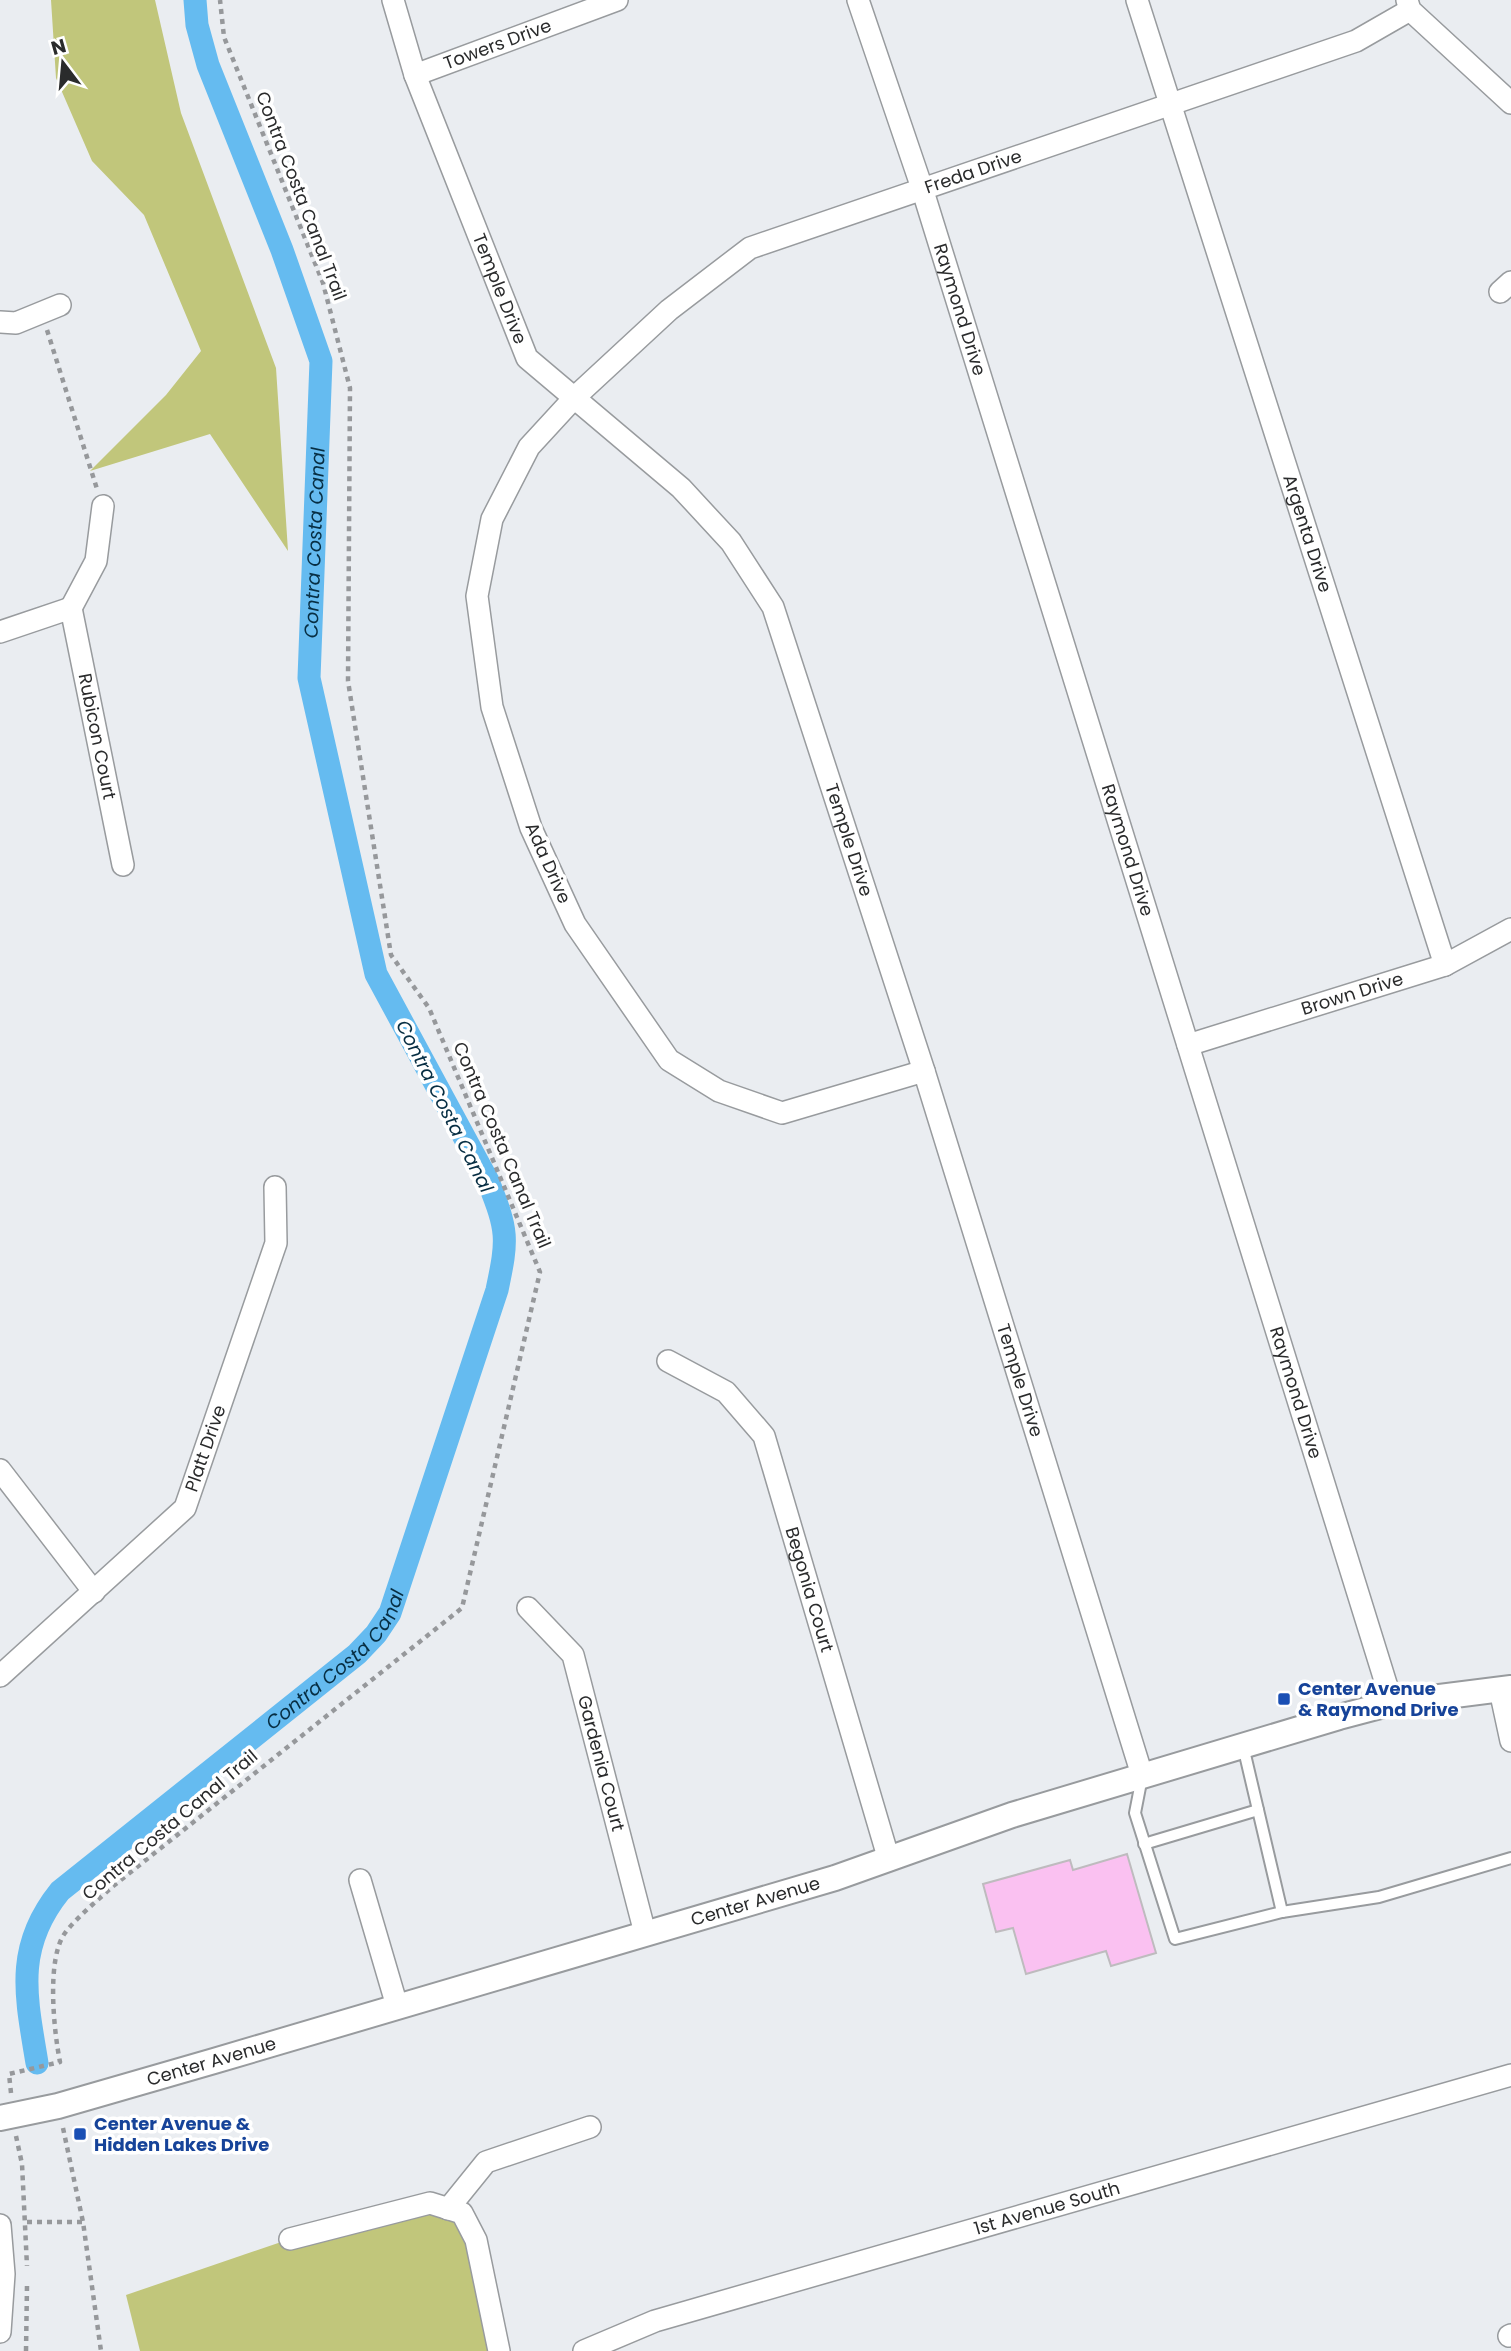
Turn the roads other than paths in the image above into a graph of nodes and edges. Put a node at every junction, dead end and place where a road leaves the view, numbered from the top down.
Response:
1 (393, 0) edge
2 (617, 0) edge
3 (858, 0) edge
4 (1137, 0) edge
5 (1409, 5) edge
6 (415, 75) junction
7 (1168, 103) junction
8 (1511, 103) edge
9 (922, 188) junction
10 (51, 309) road end
11 (0, 322) edge
12 (575, 397) junction
13 (103, 506) road end
14 (71, 608) junction
15 (0, 632) edge
16 (123, 865) dead end
17 (1511, 929) edge
18 (1445, 965) junction
19 (1188, 1045) junction
20 (924, 1071) junction
21 (275, 1187) dead end
22 (668, 1361) dead end
23 (0, 1470) edge
24 (94, 1592) junction
25 (528, 1608) dead end
26 (0, 1676) edge
27 (1506, 1689) edge
28 (1392, 1703) junction
29 (1511, 1741) edge
30 (1243, 1746) junction
31 (1142, 1775) junction
32 (1258, 1810) junction
33 (1144, 1844) junction
34 (1511, 1858) edge
35 (889, 1860) junction
36 (360, 1880) dead end
37 (1282, 1912) junction
38 (645, 1933) junction
39 (397, 2006) junction
40 (1511, 2076) edge
41 (7, 2117) edge
42 (590, 2127) dead end
43 (448, 2209) junction
44 (0, 2225) edge
45 (290, 2239) dead end
46 (2, 2274) edge
47 (0, 2332) edge
48 (499, 2351) edge
49 (584, 2351) edge

1 - 6 street, Temple Drive
2 - 6 street, Towers Drive
3 - 9 street, Raymond Drive
4 - 7 street, Argenta Drive
5 - 7 street, Freda Drive
5 - 8 street
6 - 12 street, Temple Drive
7 - 9 street, Freda Drive
7 - 18 street, Argenta Drive
9 - 12 street, Freda Drive
9 - 19 street, Raymond Drive
10 - 11 street
12 - 20 street, Temple Drive
12 - 20 street, Ada Drive
13 - 14 street
14 - 15 street
14 - 16 street, Rubicon Court
17 - 18 street, Brown Drive
18 - 19 street, Brown Drive
19 - 28 street, Raymond Drive
20 - 31 street, Temple Drive
21 - 24 street, Platt Drive
22 - 35 street, Begonia Court
23 - 24 street
24 - 26 street, Platt Drive
25 - 38 street, Gardenia Court
27 - 28 street, Center Avenue
27 - 29 street
28 - 30 street, Center Avenue
30 - 31 street, Center Avenue
30 - 32 lane
31 - 33 lane
31 - 35 street, Center Avenue
32 - 33 lane
32 - 37 lane
33 - 37 lane
34 - 37 lane
35 - 38 street, Center Avenue
36 - 39 street
38 - 39 street, Center Avenue
39 - 41 street, Center Avenue
40 - 49 street, 1st Avenue South
42 - 43 street
43 - 45 street
43 - 48 street
44 - 46 street
46 - 47 street

